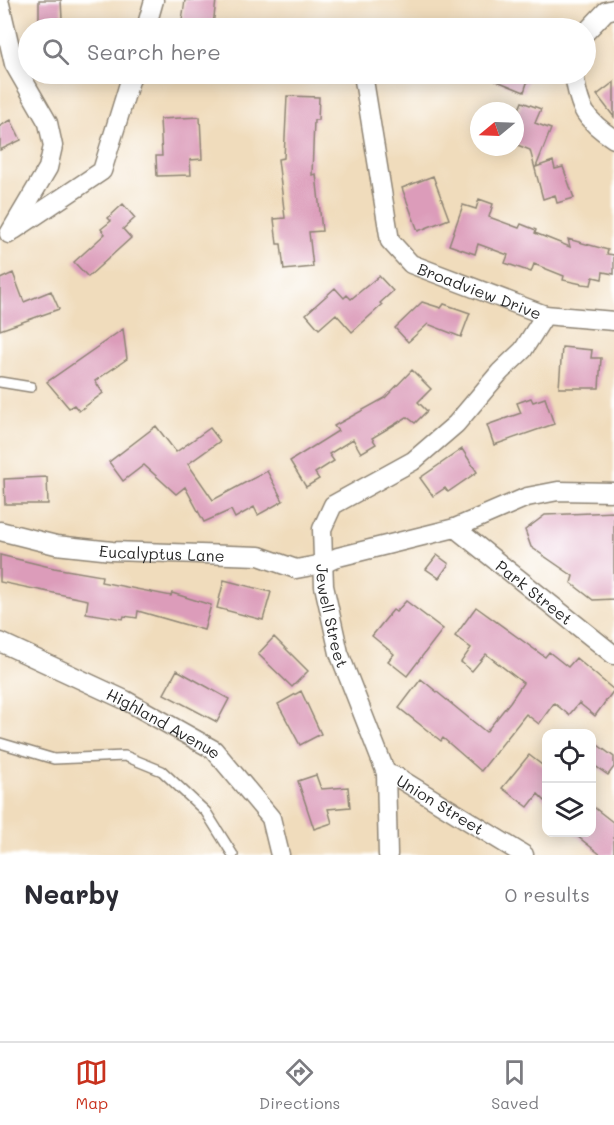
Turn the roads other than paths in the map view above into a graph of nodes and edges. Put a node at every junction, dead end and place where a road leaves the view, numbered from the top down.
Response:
1 (154, 0) edge
2 (0, 4) edge
3 (614, 9) edge
4 (149, 18) edge
5 (596, 21) edge
6 (18, 71) edge
7 (26, 84) edge
8 (129, 84) edge
9 (365, 84) edge
10 (576, 84) edge
11 (614, 139) edge
12 (4, 236) edge
13 (545, 315) junction
14 (614, 321) edge
15 (0, 382) edge
16 (31, 387) dead end
17 (614, 492) edge
18 (455, 528) junction
19 (0, 531) edge
20 (322, 564) junction
21 (0, 642) edge
22 (614, 655) edge
23 (0, 743) edge
24 (386, 773) junction
25 (233, 855) edge
26 (280, 855) edge
27 (388, 855) edge
28 (524, 855) edge

1 - 4 street
2 - 6 street
3 - 5 street
7 - 12 street
8 - 12 street
9 - 13 street, Broadview Drive
10 - 11 street
13 - 14 street
13 - 20 street, Broadview Drive
15 - 16 lane
17 - 18 street, Jewell Street
18 - 20 street, Jewell Street
18 - 22 street, Park Street
19 - 20 street, Eucalyptus Lane
20 - 24 street, Jewell Street
21 - 26 street, Highland Avenue
23 - 25 lane
24 - 27 street, Jewell Street
24 - 28 street, Union Street

